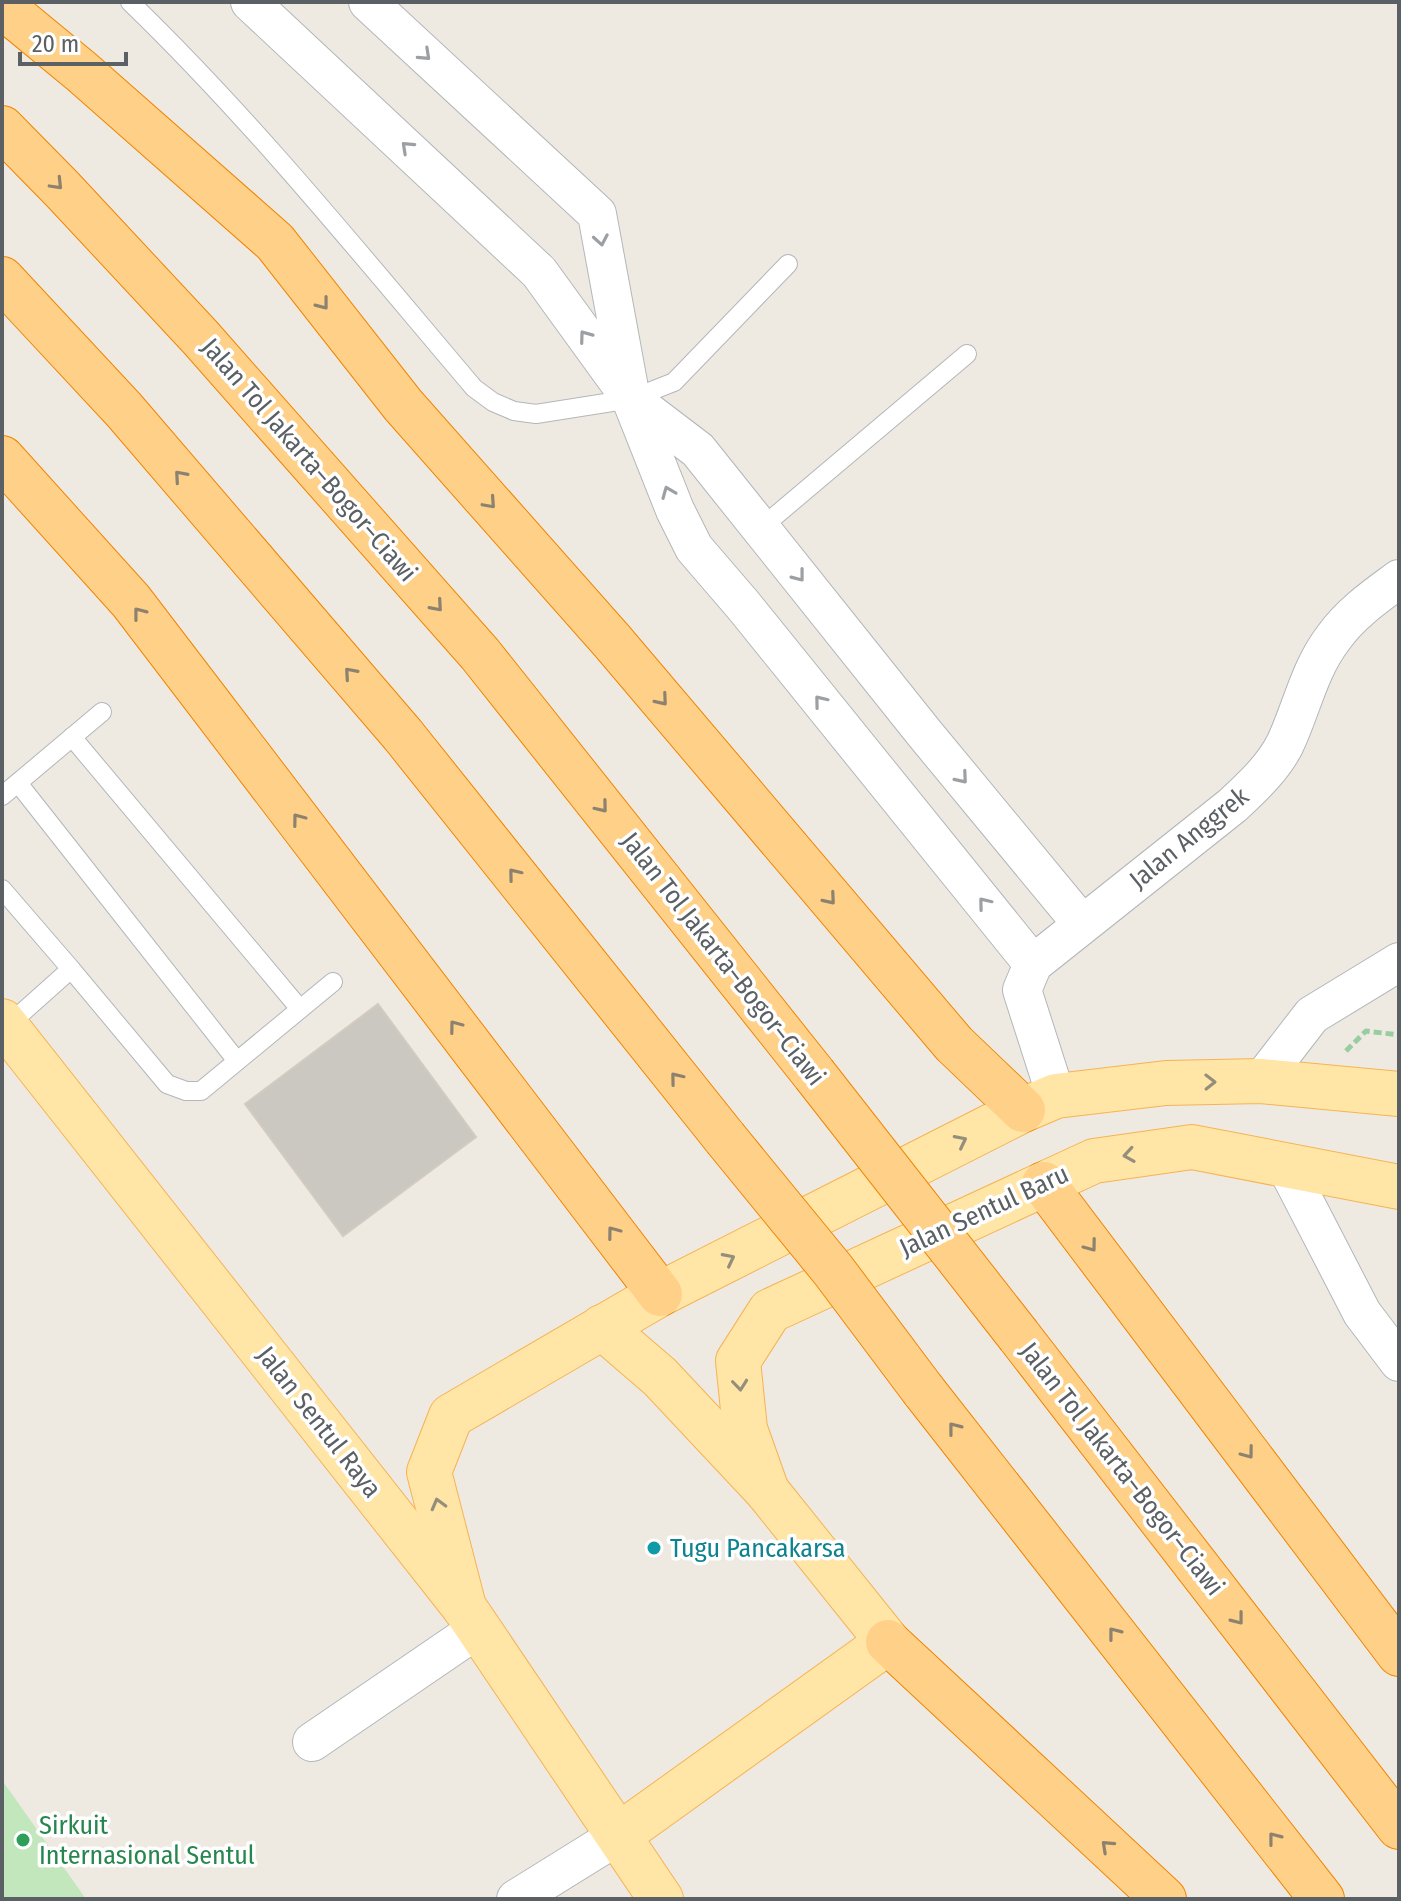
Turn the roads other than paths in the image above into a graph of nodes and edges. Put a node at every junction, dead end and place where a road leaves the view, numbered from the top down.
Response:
1 (130, 2) edge
2 (250, 2) edge
3 (368, 2) edge
4 (2, 6) edge
5 (2, 128) edge
6 (788, 264) dead end
7 (2, 279) edge
8 (967, 354) dead end
9 (631, 399) junction
10 (2, 458) edge
11 (762, 527) junction
12 (1399, 579) edge
13 (102, 712) dead end
14 (72, 737) junction
15 (18, 783) junction
16 (2, 796) edge
17 (2, 889) edge
18 (1082, 924) junction
19 (1399, 962) edge
20 (1033, 964) junction
21 (71, 969) junction
22 (333, 982) dead end
23 (300, 1009) junction
24 (4, 1024) edge
25 (237, 1061) junction
26 (1261, 1081) junction
27 (1399, 1094) edge
28 (1040, 1103) junction
29 (1286, 1166) junction
30 (1044, 1184) junction
31 (1399, 1187) edge
32 (660, 1294) junction
33 (602, 1327) junction
34 (1399, 1362) edge
35 (767, 1491) junction
36 (472, 1617) junction
37 (888, 1642) junction
38 (1399, 1654) edge
39 (312, 1742) dead end
40 (1399, 1827) edge
41 (619, 1835) junction
42 (516, 1899) edge
43 (661, 1899) edge
44 (1164, 1899) edge
45 (1322, 1899) edge

1 - 9 lane
9 -> 2 street
3 -> 9 street
4 -> 28 highway
5 -> 40 highway, Jalan Tol Jakarta–Bogor–Ciawi, bridge
6 - 9 lane
45 -> 7 highway, bridge
8 - 11 lane
9 - 11 street
20 -> 9 street
32 -> 10 highway
11 -> 18 street
12 - 18 street, Jalan Anggrek
13 - 14 lane
14 - 15 lane
14 - 23 lane
15 - 16 lane
15 - 25 lane
17 - 21 lane
18 - 20 street, Jalan Anggrek
19 - 26 street
20 - 28 street
21 - 24 lane
21 - 25 lane
22 - 23 lane
23 - 25 lane
24 - 36 main road, Jalan Sentul Raya
26 - 27 main road
28 -> 26 main road
32 -> 28 main road
29 -> 30 main road, Jalan Sentul Baru
29 - 31 main road, Jalan Sentul Baru
29 - 34 street
30 -> 35 main road, Jalan Sentul Baru
30 -> 38 highway
32 - 33 main road
33 - 35 main road
36 -> 33 main road
35 - 37 main road
36 - 39 street
36 - 41 main road, Jalan Sentul Raya
37 - 41 main road
44 -> 37 highway
41 - 42 street
41 - 43 main road, Jalan Sentul Raya

